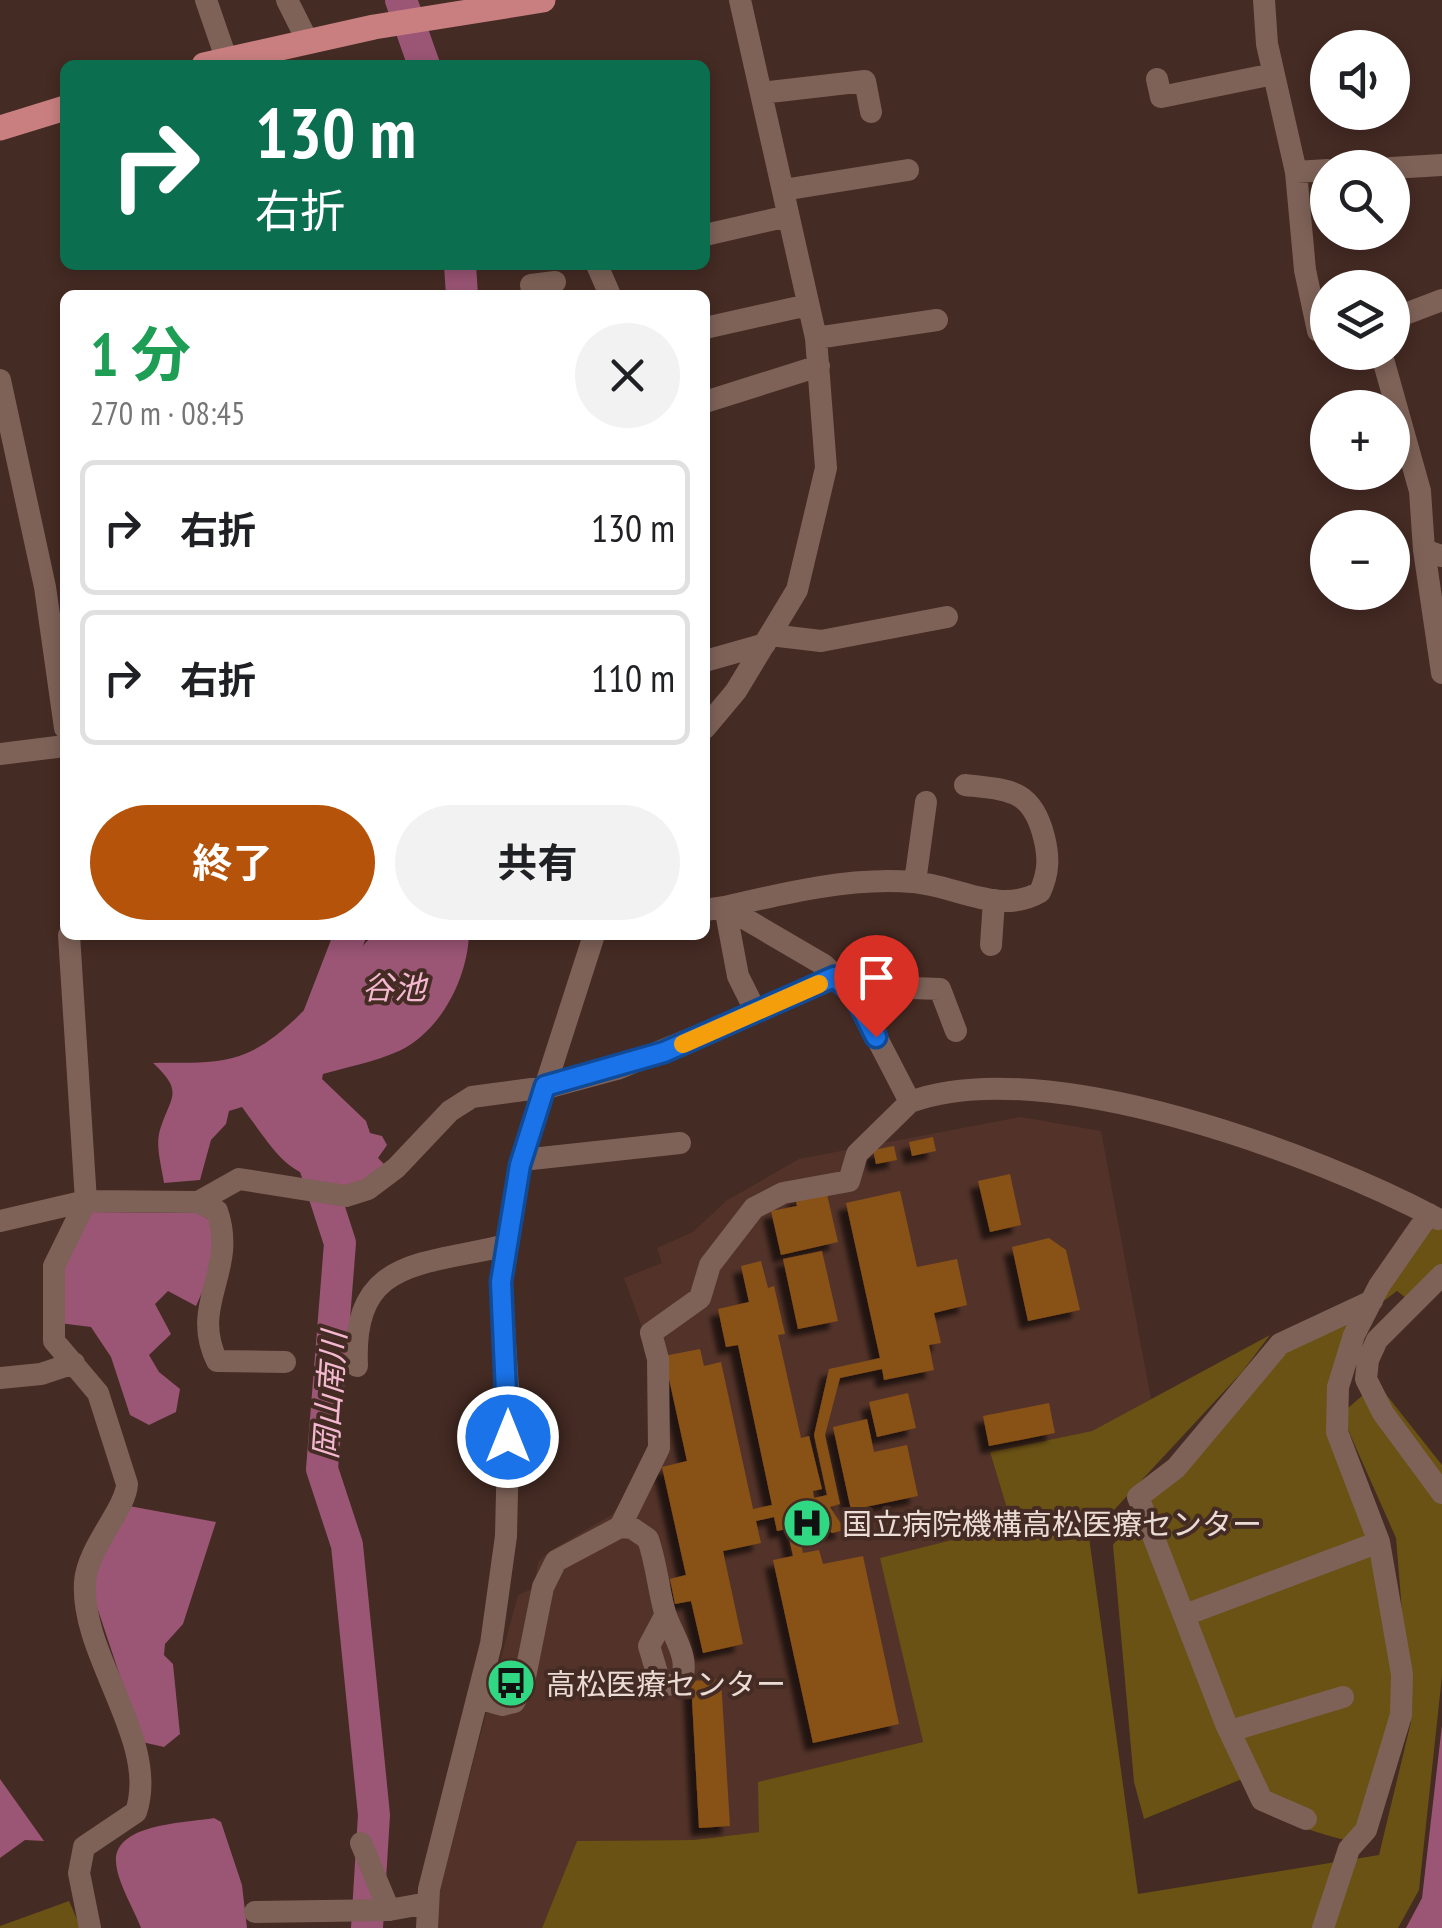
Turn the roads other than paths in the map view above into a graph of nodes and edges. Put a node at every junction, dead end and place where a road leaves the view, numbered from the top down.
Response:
1 (206, 0) edge
2 (288, 0) edge
3 (544, 0) edge
4 (740, 0) edge
5 (1264, 0) edge
6 (308, 40) junction
7 (215, 60) edge
8 (223, 60) edge
9 (1273, 74) junction
10 (1157, 79) dead end
11 (760, 94) junction
12 (60, 110) edge
13 (871, 112) dead end
14 (0, 128) edge
15 (1442, 165) edge
16 (1410, 167) edge
17 (908, 170) dead end
18 (1310, 171) edge
19 (1296, 172) junction
20 (782, 190) junction
21 (788, 216) junction
22 (710, 234) edge
23 (555, 282) dead end
24 (532, 290) edge
25 (1310, 290) edge
26 (1442, 300) edge
27 (808, 304) junction
28 (1410, 312) edge
29 (937, 320) dead end
30 (710, 327) edge
31 (816, 338) junction
32 (819, 366) junction
33 (1386, 370) edge
34 (0, 380) edge
35 (710, 400) edge
36 (1433, 553) edge
37 (947, 617) dead end
38 (767, 640) junction
39 (60, 643) edge
40 (710, 659) edge
41 (1442, 673) edge
42 (710, 722) edge
43 (60, 747) edge
44 (0, 754) edge
45 (965, 785) dead end
46 (926, 802) dead end
47 (915, 882) junction
48 (994, 900) junction
49 (715, 909) edge
50 (69, 940) edge
51 (592, 940) edge
52 (991, 945) dead end
53 (834, 977) junction
54 (854, 994) junction
55 (756, 1012) junction
56 (956, 1031) dead end
57 (545, 1086) junction
58 (910, 1102) junction
59 (680, 1143) dead end
60 (522, 1160) junction
61 (86, 1202) junction
62 (198, 1202) junction
63 (1436, 1218) edge
64 (0, 1221) edge
65 (507, 1244) junction
66 (1442, 1275) edge
67 (1372, 1301) junction
68 (285, 1362) dead end
69 (74, 1363) junction
70 (358, 1366) dead end
71 (0, 1378) edge
72 (1442, 1493) edge
73 (620, 1528) junction
74 (1379, 1542) junction
75 (1185, 1615) junction
76 (665, 1616) dead end
77 (490, 1644) junction
78 (532, 1654) junction
79 (478, 1698) junction
80 (1343, 1698) dead end
81 (1230, 1731) junction
82 (1306, 1819) dead end
83 (361, 1843) dead end
84 (428, 1903) junction
85 (389, 1910) junction
86 (256, 1912) dead end
87 (90, 1928) edge
88 (426, 1928) edge
89 (1323, 1928) edge

1 - 7 street
2 - 6 street
3 - 6 main road
4 - 11 street
5 - 9 street
6 - 8 main road
9 - 10 street
9 - 19 street
11 - 13 street
11 - 20 street
12 - 14 main road
15 - 16 street
17 - 20 street
18 - 19 street
19 - 25 street
20 - 21 street
21 - 22 street
21 - 27 street
23 - 24 street
26 - 28 street
27 - 30 street
27 - 31 street
29 - 31 street
31 - 32 street
32 - 35 street
32 - 38 street
33 - 36 street
34 - 39 street
36 - 41 street
37 - 38 street
38 - 40 street
38 - 42 street
43 - 44 street
45 - 48 street
46 - 47 street
47 - 48 street
47 - 49 street
48 - 52 street
49 - 53 street
49 - 55 street
50 - 61 street
51 - 57 street
53 - 54 street
53 - 55 street
54 - 56 street
54 - 58 street
55 - 57 street
57 - 60 street
57 - 62 street
58 - 63 street
58 - 73 street
59 - 60 street
60 - 65 street
61 - 62 street
61 - 64 street
61 - 69 street
62 - 68 street
63 - 67 street
65 - 70 street
65 - 77 street
66 - 72 street
67 - 74 street
67 - 75 street
69 - 71 street
69 - 87 street
73 - 76 street
73 - 78 street
74 - 75 street
74 - 89 street
75 - 81 street
77 - 78 street
77 - 79 street
78 - 79 street
79 - 84 street
80 - 81 street
81 - 82 street
83 - 85 street
84 - 85 street
84 - 88 street
85 - 86 street

